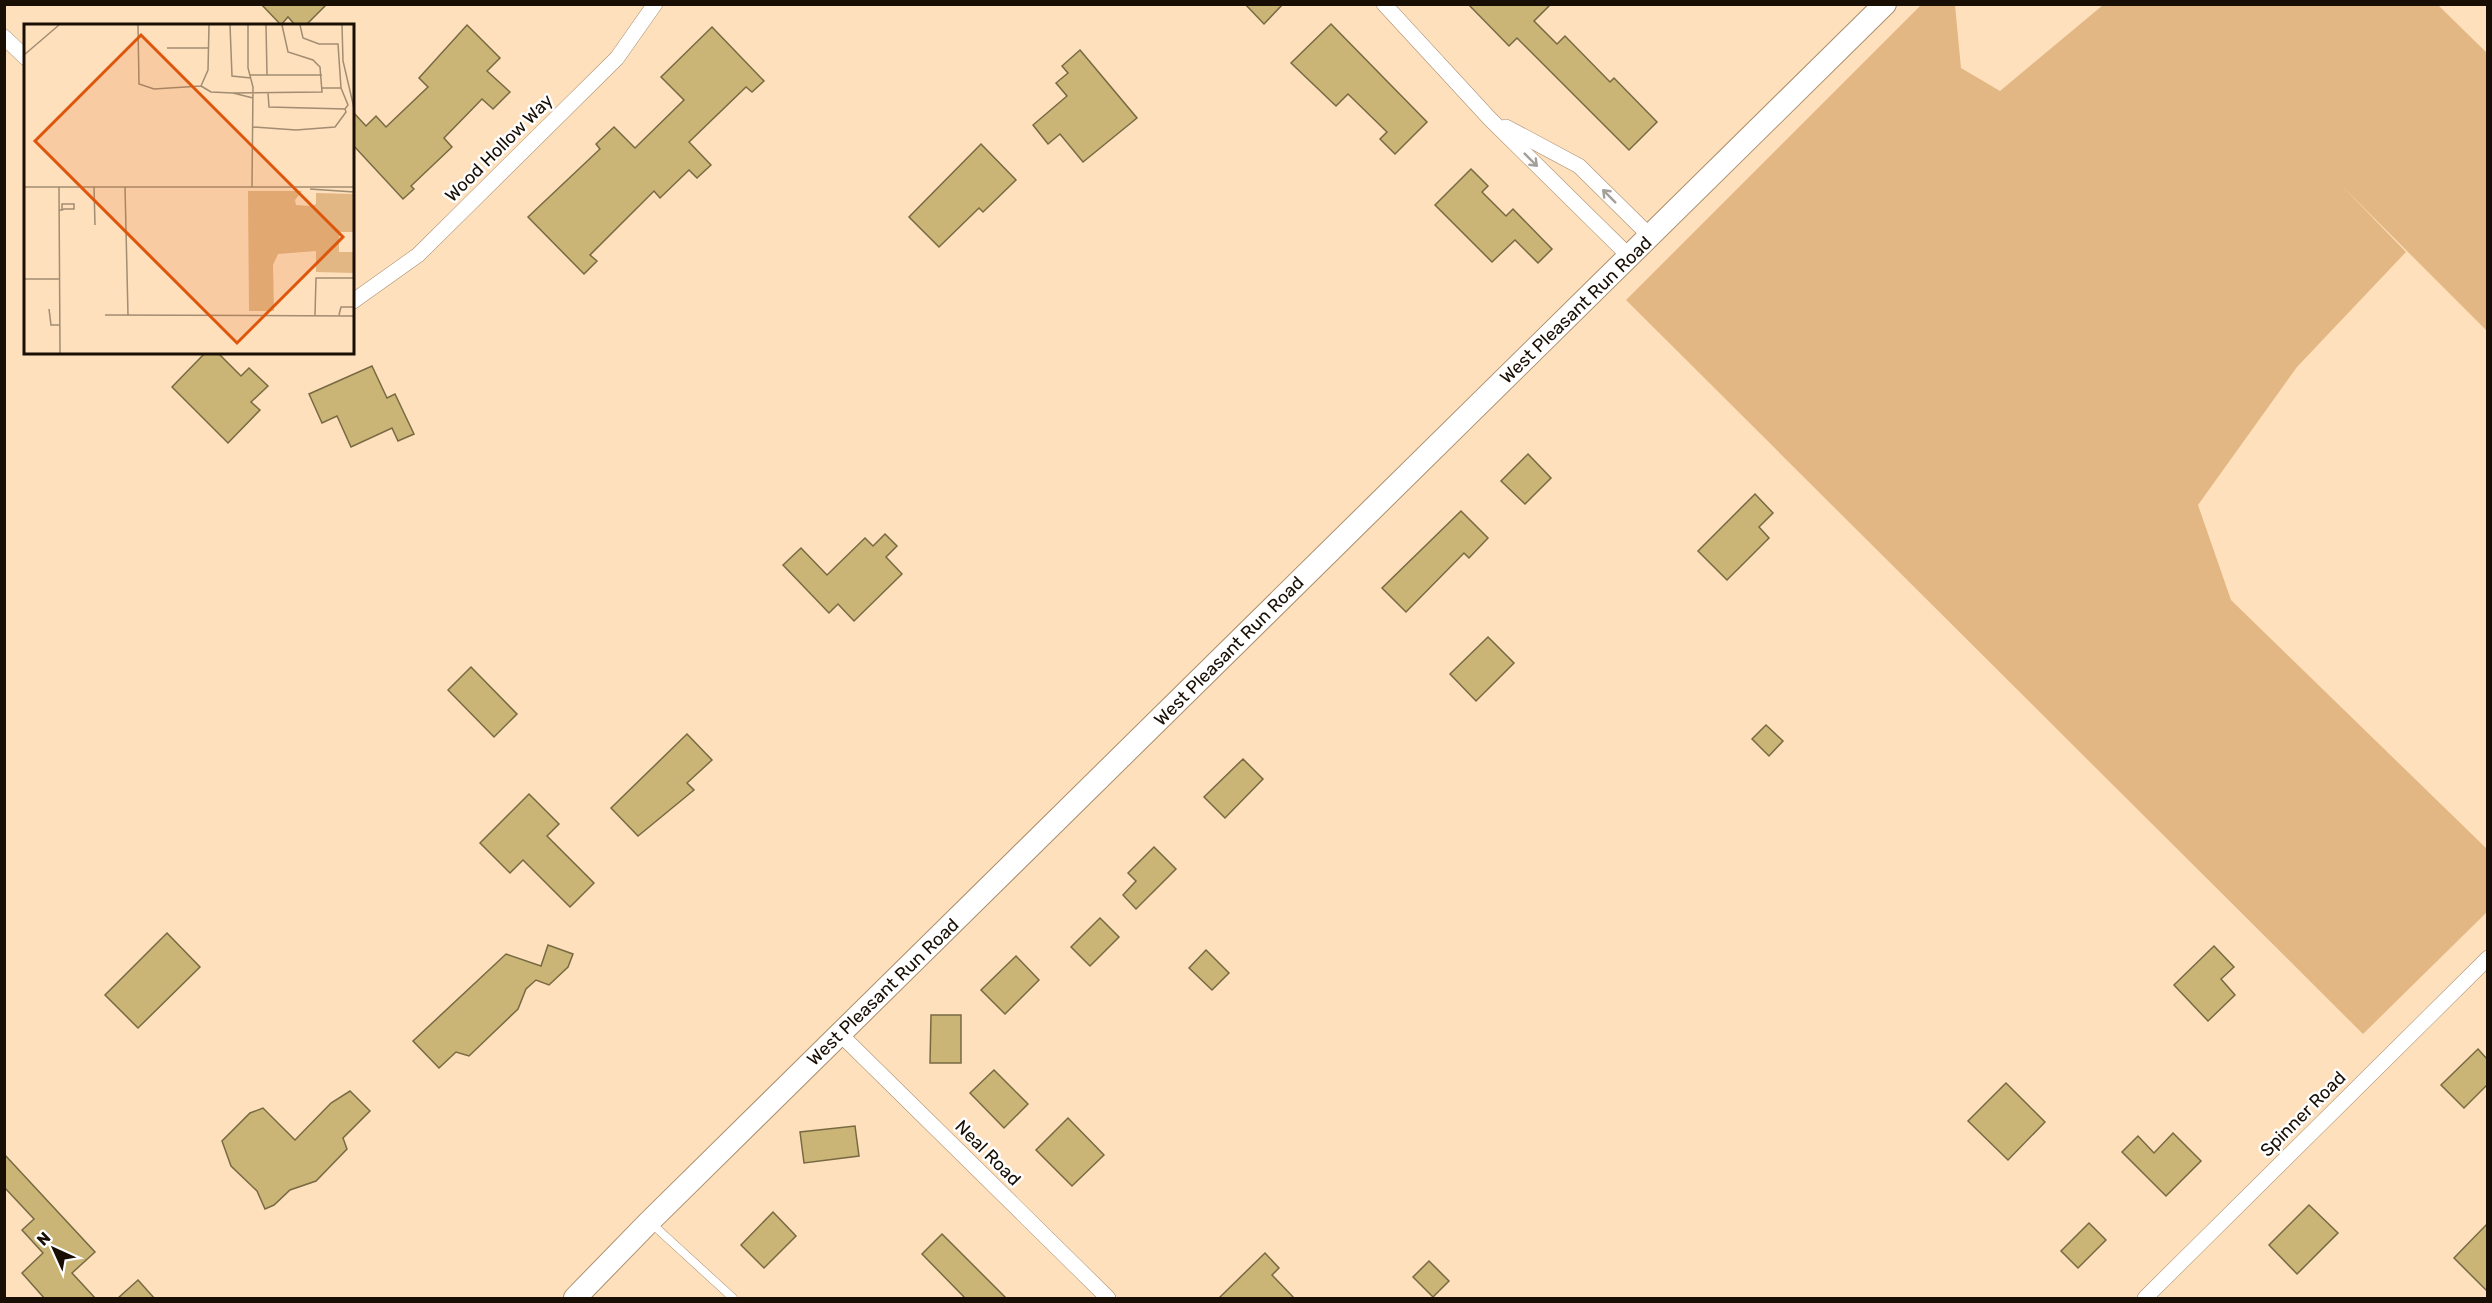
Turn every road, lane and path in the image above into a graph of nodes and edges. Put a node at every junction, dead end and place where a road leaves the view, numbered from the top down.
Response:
1 (655, 4) edge
2 (1384, 4) edge
3 (1885, 4) edge
4 (4, 37) edge
5 (24, 56) edge
6 (1490, 119) junction
7 (1651, 237) junction
8 (1630, 257) junction
9 (354, 301) edge
10 (2487, 958) edge
11 (840, 1034) junction
12 (649, 1222) junction
13 (574, 1299) edge
14 (733, 1299) edge
15 (1108, 1299) edge
16 (2145, 1299) edge

1 - 9 street, Wood Hollow Way
2 - 6 street
3 - 7 main road, West Pleasant Run Road
4 - 5 street
7 -> 6 street
6 -> 8 street
7 - 8 main road, West Pleasant Run Road
8 - 11 main road, West Pleasant Run Road
10 - 16 street, Spinner Road
11 - 12 main road, West Pleasant Run Road
11 - 15 street, Neal Road
12 - 13 main road, West Pleasant Run Road
12 - 14 lane

